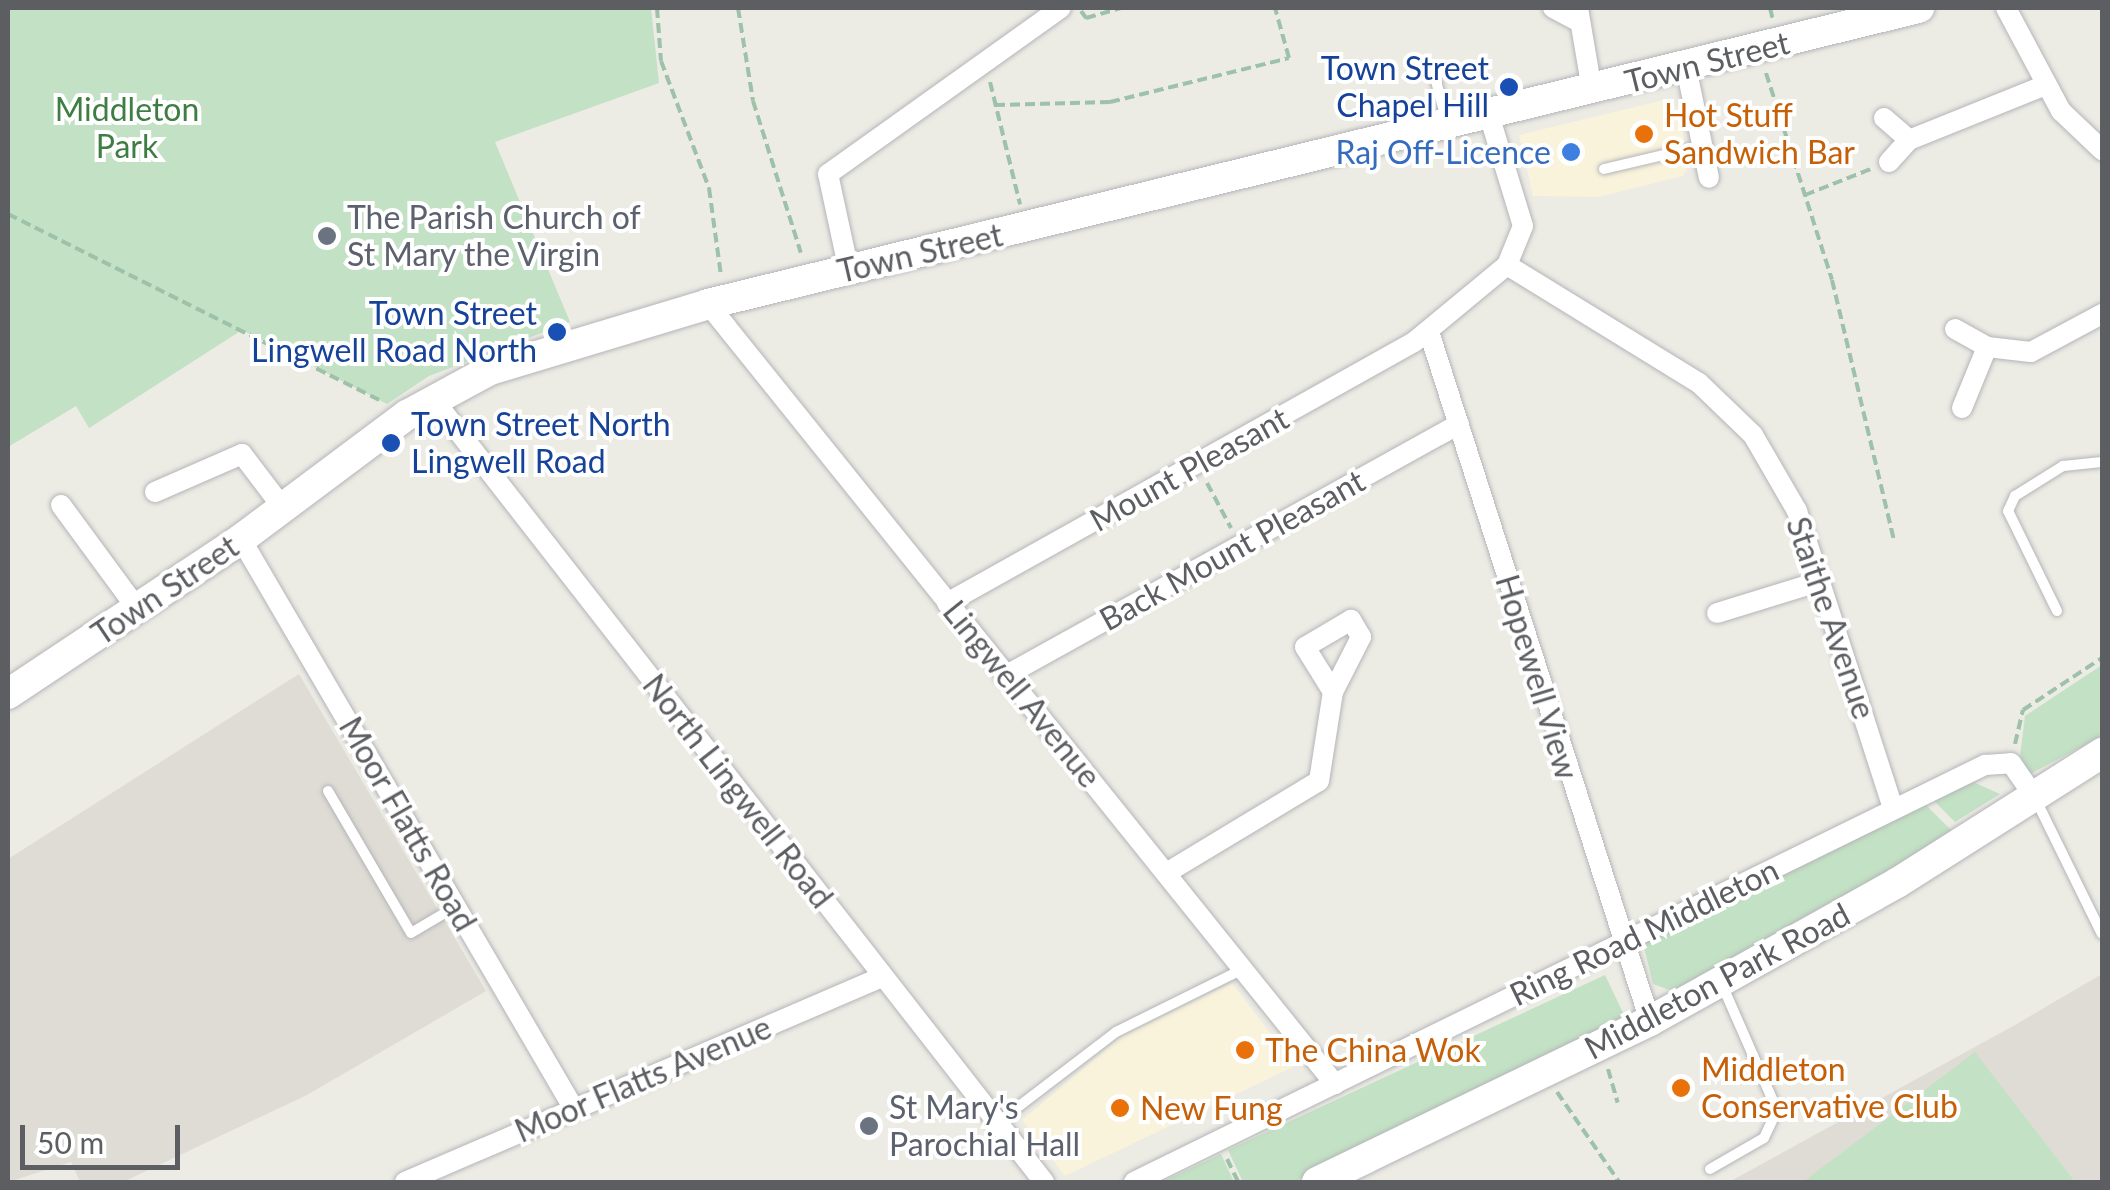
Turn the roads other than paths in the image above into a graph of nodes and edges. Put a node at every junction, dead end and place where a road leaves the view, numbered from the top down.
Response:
1 (1060, 8) edge
2 (1552, 8) edge
3 (1918, 8) edge
4 (2006, 8) edge
5 (1576, 14) edge
6 (1686, 67) junction
7 (1435, 77) dead end
8 (2046, 85) junction
9 (1592, 90) junction
10 (1489, 115) junction
11 (1884, 118) dead end
12 (1447, 125) junction
13 (1908, 140) junction
14 (1702, 146) junction
15 (2102, 150) edge
16 (1889, 162) road end
17 (1604, 169) dead end
18 (1708, 178) dead end
19 (1508, 265) junction
20 (850, 271) junction
21 (718, 302) junction
22 (2102, 314) edge
23 (1955, 329) dead end
24 (1429, 332) junction
25 (1987, 346) junction
26 (420, 407) junction
27 (1962, 408) dead end
28 (1459, 424) junction
29 (2102, 462) edge
30 (155, 492) dead end
31 (61, 505) dead end
32 (283, 508) junction
33 (241, 540) junction
34 (1821, 581) junction
35 (947, 603) junction
36 (138, 610) junction
37 (2056, 611) dead end
38 (1717, 613) dead end
39 (1005, 676) junction
40 (1333, 692) dead end
41 (8, 694) edge
42 (2102, 753) edge
43 (328, 791) dead end
44 (2036, 799) junction
45 (1893, 808) junction
46 (1168, 872) junction
47 (456, 906) junction
48 (2102, 934) edge
49 (1619, 944) junction
50 (1244, 968) junction
51 (882, 977) junction
52 (1720, 982) junction
53 (1650, 1020) junction
54 (1335, 1084) junction
55 (574, 1109) junction
56 (996, 1123) junction
57 (1710, 1169) dead end
58 (405, 1182) edge
59 (1044, 1182) edge
60 (1134, 1182) edge
61 (1317, 1182) edge

1 - 20 street
2 - 5 street
3 - 6 street, Town Street
4 - 8 street
5 - 9 street
6 - 9 street, Town Street
6 - 14 street
7 - 12 lane
8 - 13 street
8 - 15 street
9 - 10 street, Town Street
10 - 12 street, Town Street
10 - 19 street
11 - 13 street
12 - 20 street, Town Street
13 - 16 street
14 - 17 lane
14 - 18 street
19 - 24 street, Mount Pleasant
19 - 34 street, Staithe Avenue
20 - 21 street, Town Street
21 - 26 street, Town Street
21 - 35 street, Lingwell Avenue
22 - 25 street
23 - 25 street
24 - 28 street, Hopewell View
24 - 35 street, Mount Pleasant
25 - 27 street
26 - 32 street, Town Street
26 - 51 street, North Lingwell Road
28 - 39 street, Back Mount Pleasant
28 - 49 street, Hopewell View
29 - 37 lane
30 - 32 street
31 - 36 street
32 - 33 street, Town Street
33 - 36 street, Town Street
33 - 47 street, Moor Flatts Road
34 - 38 street
34 - 45 street, Staithe Avenue
35 - 39 street, Lingwell Avenue
36 - 41 street, Town Street
39 - 46 street, Lingwell Avenue
40 - 46 street
42 - 44 street, Middleton Park Road
43 - 47 lane
44 - 45 street, Ring Road Middleton
44 - 48 lane
44 - 52 street, Middleton Park Road
45 - 49 street, Ring Road Middleton
46 - 50 street, Lingwell Avenue
47 - 55 street, Moor Flatts Road
49 - 53 street, Hopewell View
49 - 54 street, Ring Road Middleton
50 - 54 street, Lingwell Avenue
50 - 56 lane
51 - 55 street, Moor Flatts Avenue
51 - 56 street, North Lingwell Road
52 - 53 street, Middleton Park Road
52 - 57 lane
53 - 61 street, Middleton Park Road
54 - 60 street, Ring Road Middleton
55 - 58 street, Moor Flatts Avenue
56 - 59 street, North Lingwell Road

